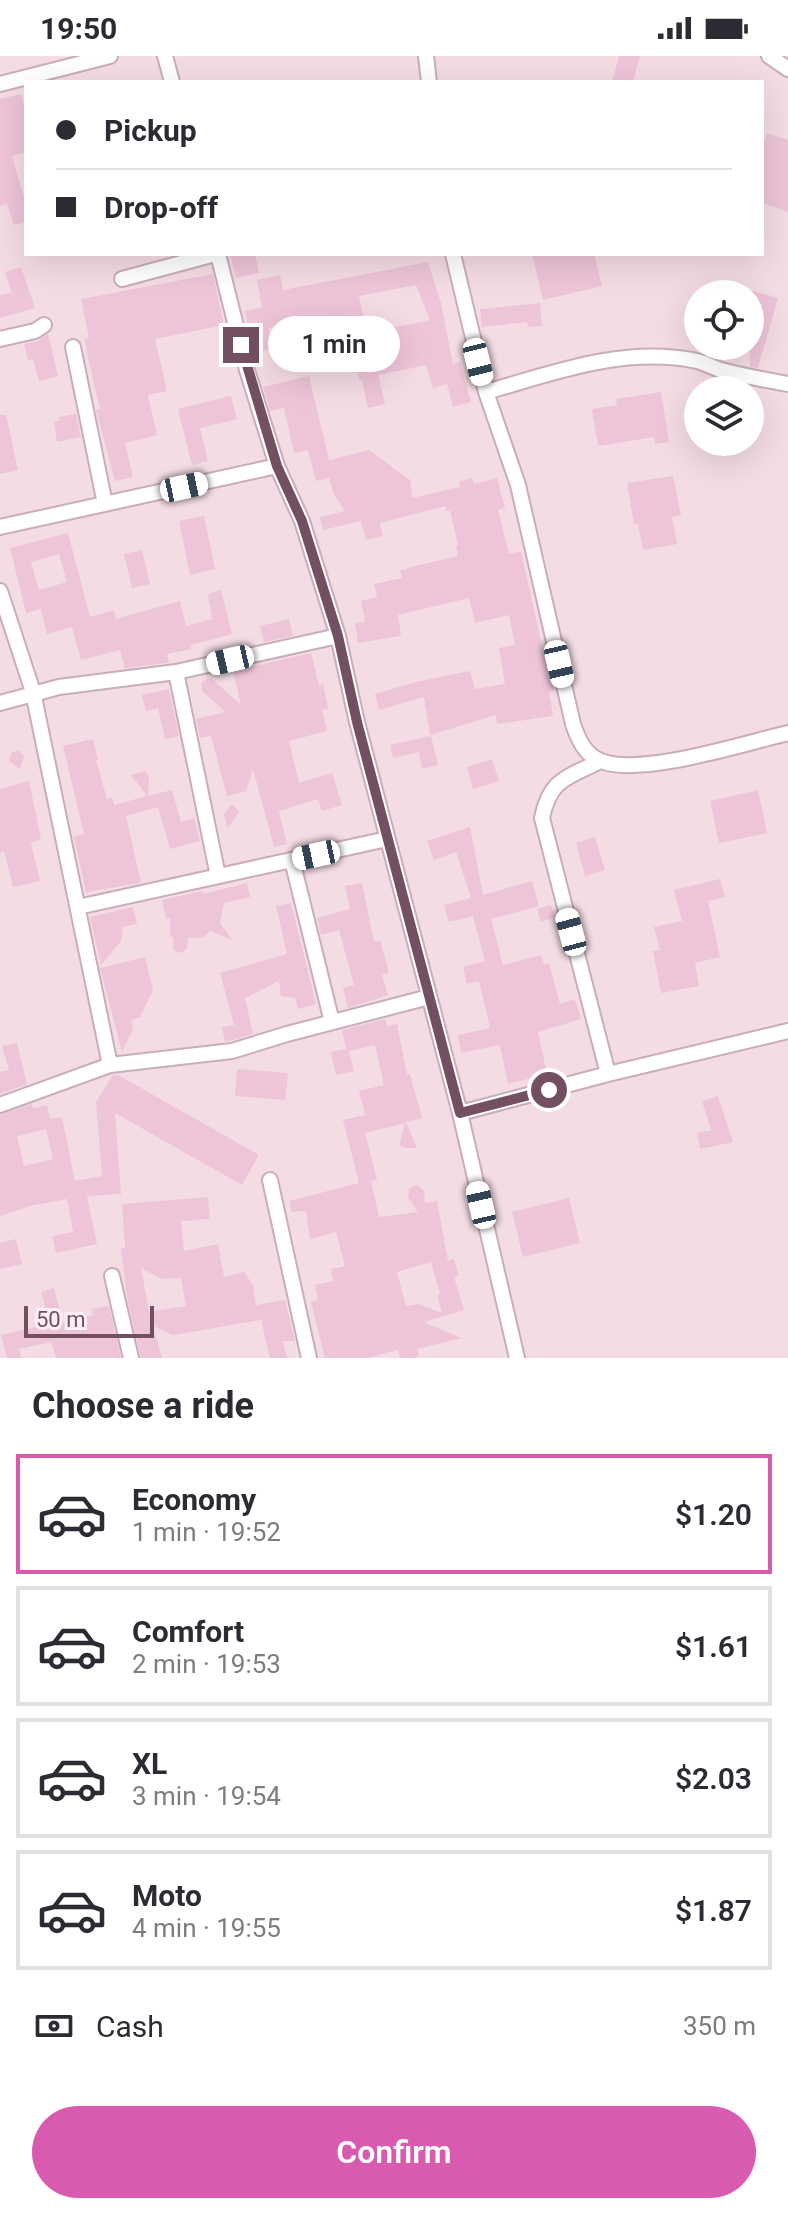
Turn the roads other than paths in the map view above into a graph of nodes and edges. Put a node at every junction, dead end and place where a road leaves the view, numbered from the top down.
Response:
1 (110, 56) edge
2 (165, 56) edge
3 (426, 56) edge
4 (769, 56) edge
5 (788, 69) edge
6 (171, 80) edge
7 (429, 80) edge
8 (0, 84) edge
9 (209, 256) edge
10 (218, 256) edge
11 (453, 256) edge
12 (122, 279) dead end
13 (44, 325) dead end
14 (0, 339) edge
15 (73, 347) dead end
16 (788, 384) edge
17 (486, 392) junction
18 (277, 466) junction
19 (105, 504) junction
20 (0, 527) edge
21 (0, 591) edge
22 (338, 636) junction
23 (176, 672) junction
24 (33, 692) junction
25 (0, 703) edge
26 (788, 733) edge
27 (600, 761) junction
28 (387, 839) junction
29 (292, 860) junction
30 (218, 876) junction
31 (78, 907) junction
32 (429, 997) junction
33 (332, 1022) junction
34 (788, 1031) edge
35 (110, 1065) junction
36 (608, 1074) junction
37 (0, 1105) edge
38 (460, 1113) junction
39 (270, 1180) dead end
40 (112, 1276) dead end
41 (131, 1358) edge
42 (309, 1358) edge
43 (517, 1358) edge

1 - 8 street
2 - 6 street
3 - 7 street
4 - 5 street
9 - 12 street
10 - 18 street
11 - 17 street
13 - 14 street
15 - 19 street
16 - 17 street
17 - 27 street
18 - 19 street
18 - 22 street
19 - 20 street
21 - 24 street
22 - 23 street
22 - 28 street
23 - 24 street
23 - 30 street
24 - 25 street
24 - 31 street
26 - 27 street
27 - 36 street
28 - 29 street
28 - 32 street
29 - 30 street
29 - 33 street
30 - 31 street
31 - 35 street
32 - 33 street
32 - 38 street
33 - 35 street
34 - 36 street
35 - 37 street
36 - 38 street
38 - 43 street
39 - 42 street
40 - 41 street

